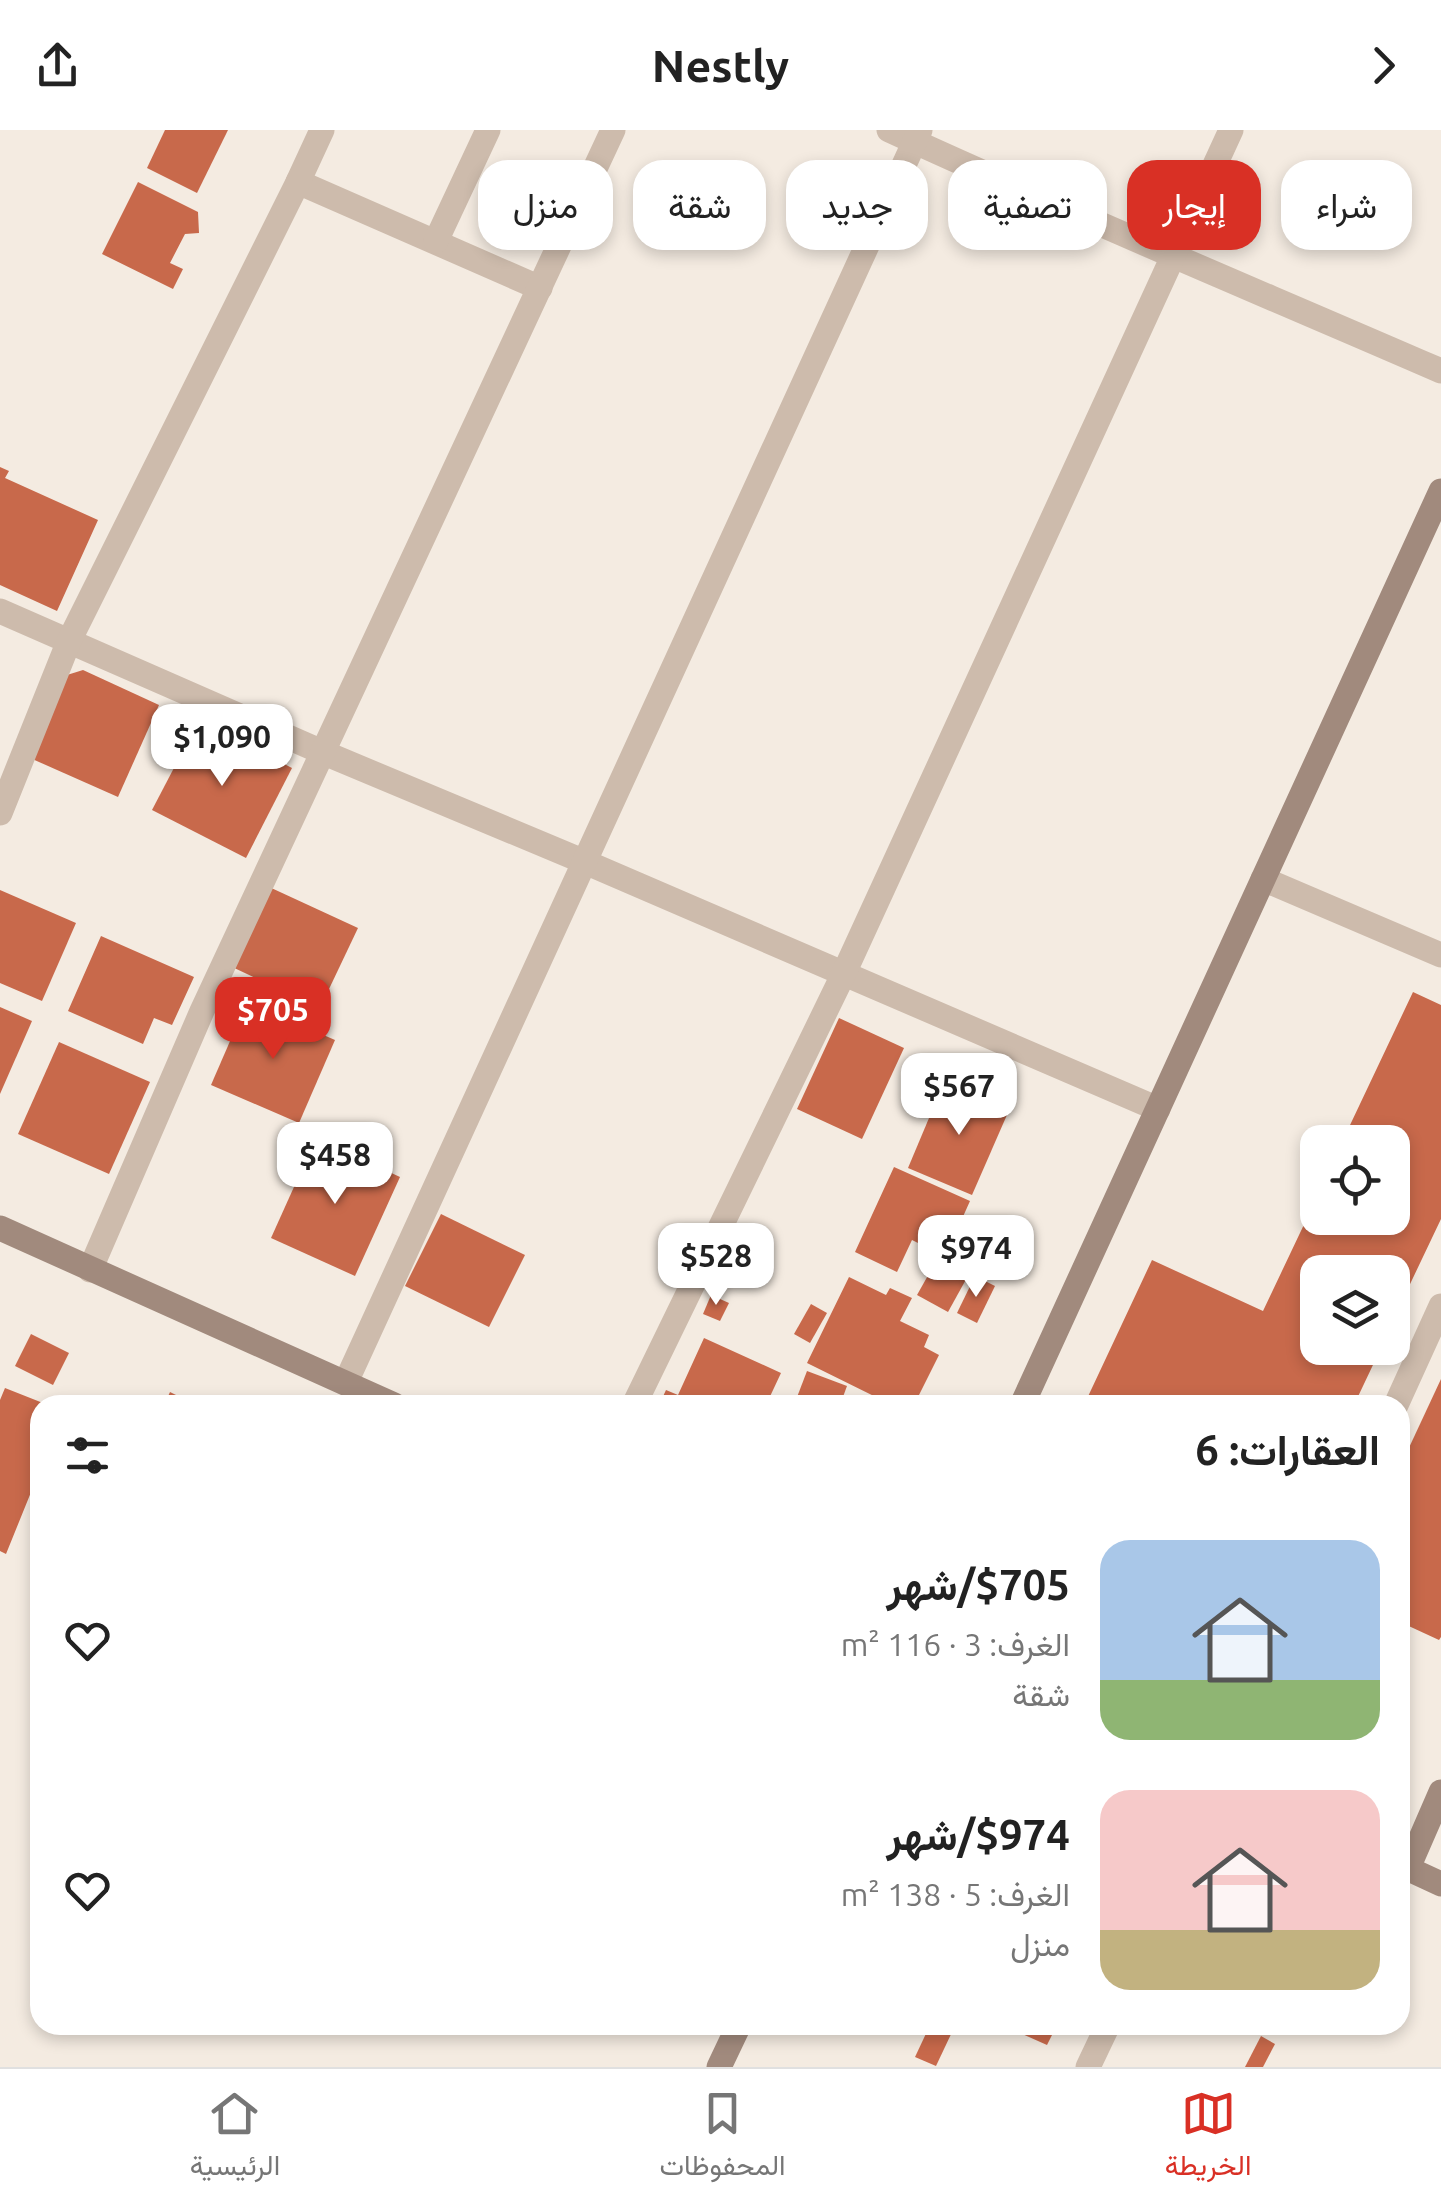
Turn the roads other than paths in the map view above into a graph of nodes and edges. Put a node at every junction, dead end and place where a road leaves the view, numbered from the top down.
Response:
1 (322, 130) edge
2 (488, 130) edge
3 (613, 130) edge
4 (889, 130) edge
5 (1231, 130) edge
6 (918, 136) edge
7 (298, 182) junction
8 (436, 241) junction
9 (1175, 255) junction
10 (540, 288) junction
11 (1441, 371) edge
12 (1441, 491) edge
13 (0, 611) edge
14 (69, 641) junction
15 (322, 752) junction
16 (0, 813) edge
17 (585, 862) junction
18 (1263, 880) junction
19 (1441, 956) edge
20 (844, 973) junction
21 (1158, 1109) junction
22 (0, 1228) edge
23 (90, 1270) junction
24 (1441, 1306) edge
25 (346, 1382) junction
26 (373, 1395) edge
27 (639, 1395) edge
28 (1027, 1395) edge
29 (1401, 1395) edge
30 (1441, 1792) edge
31 (1410, 1854) edge
32 (1410, 1869) edge
33 (1441, 1884) edge
34 (733, 2035) edge
35 (1103, 2035) edge
36 (719, 2067) edge
37 (1088, 2067) edge

1 - 7 street
2 - 8 street
3 - 10 street
4 - 6 street
5 - 9 street
6 - 9 street
6 - 17 street
7 - 8 street
7 - 14 street
8 - 10 street
9 - 11 street
9 - 20 street
10 - 15 street
12 - 18 street
13 - 14 street
14 - 15 street
14 - 16 street
15 - 17 street
15 - 23 street
17 - 20 street
17 - 25 street
18 - 19 street
18 - 21 street
20 - 21 street
20 - 27 street
21 - 28 street
22 - 23 street
23 - 25 street
24 - 29 street
25 - 26 street
30 - 31 street
32 - 33 street
34 - 36 street
35 - 37 street

